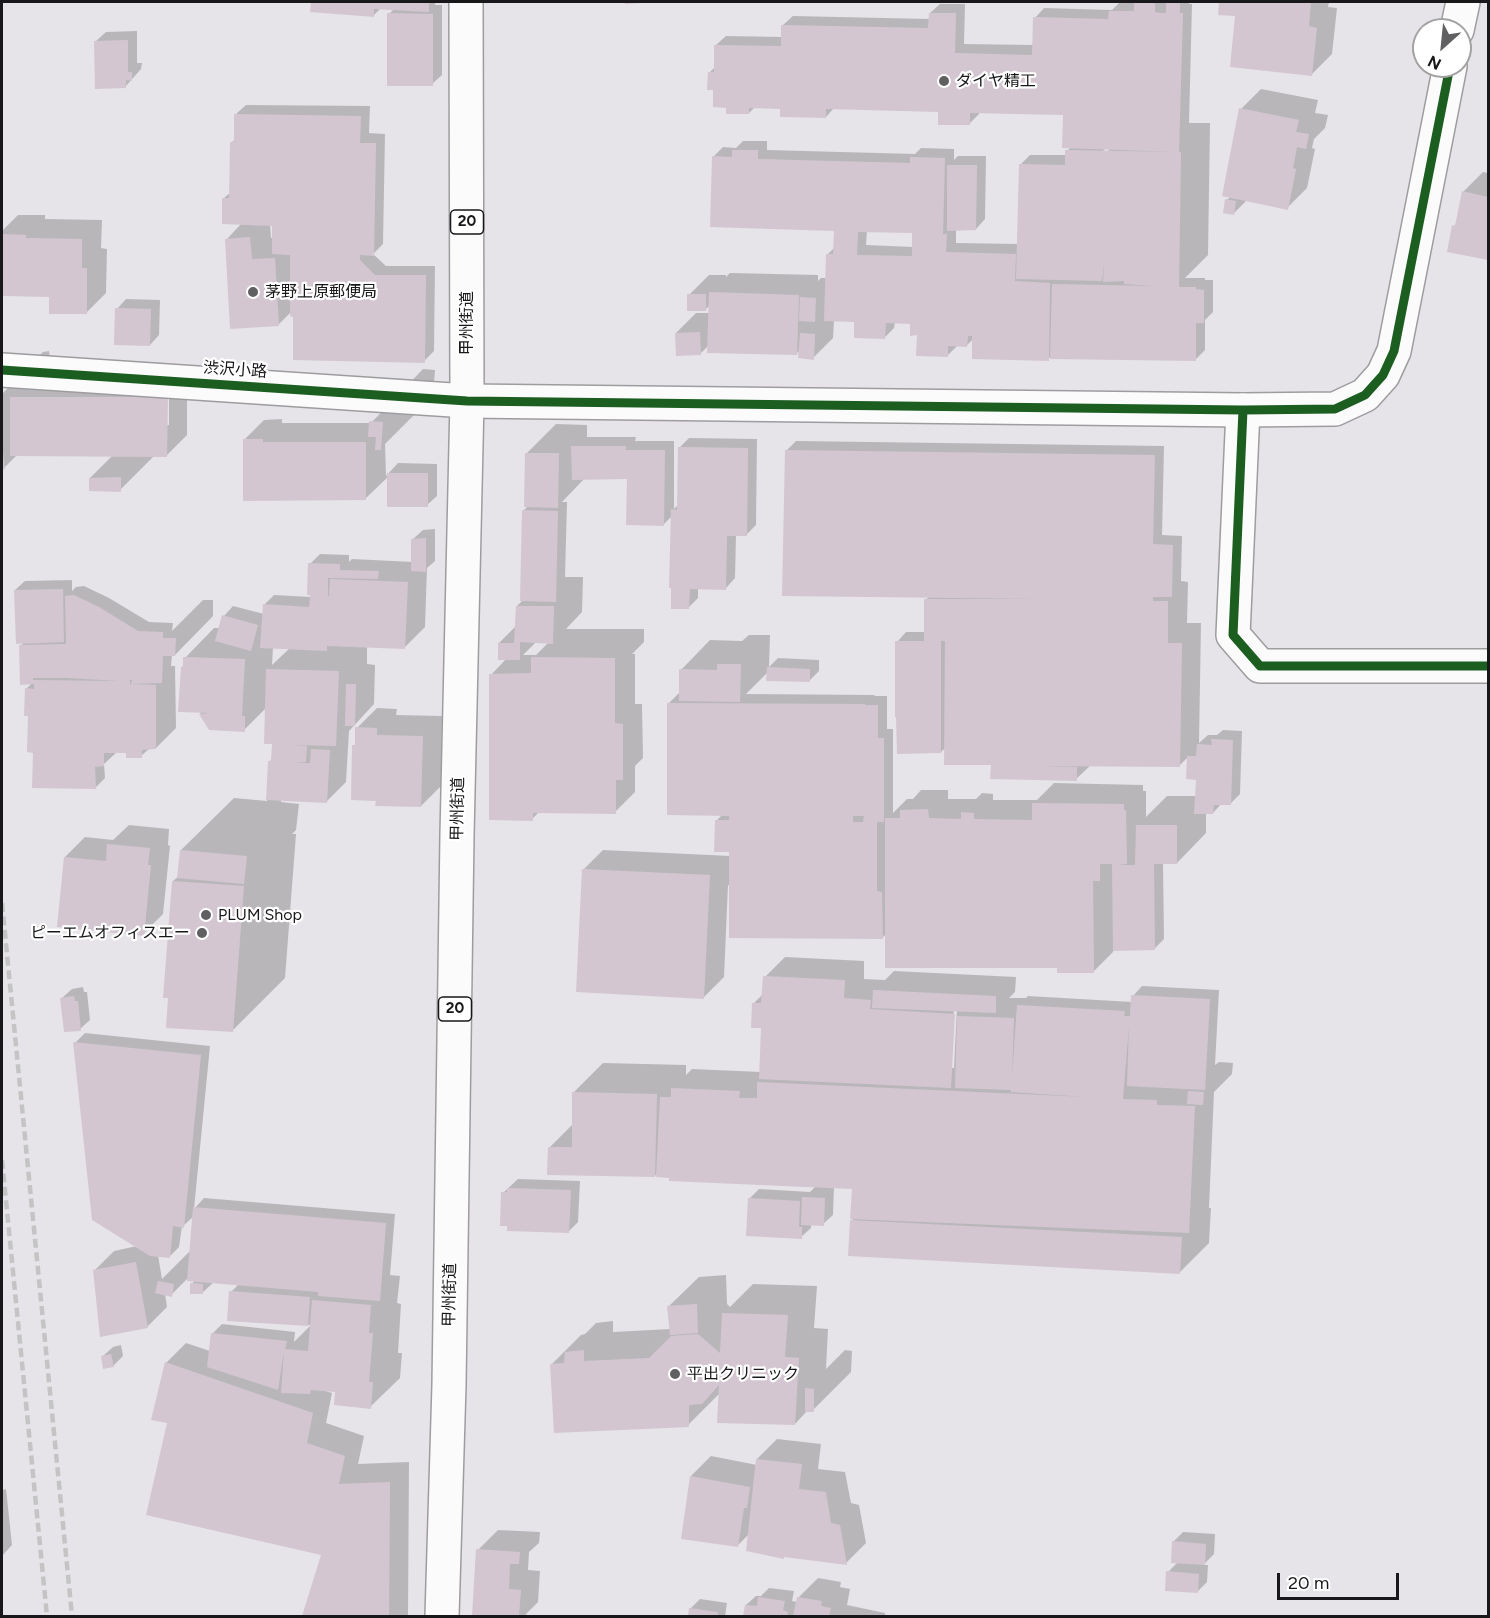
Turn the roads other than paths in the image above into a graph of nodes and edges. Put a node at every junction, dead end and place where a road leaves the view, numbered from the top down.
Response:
1 (466, 2) edge
2 (1463, 2) edge
3 (1460, 18) edge
4 (1448, 78) edge
5 (2, 370) edge
6 (467, 401) junction
7 (1244, 410) junction
8 (1488, 666) edge
9 (441, 1617) edge

1 - 6 main road, 甲州街道 / 20
2 - 3 main road
4 - 7 main road, 渋沢小路
5 - 6 main road, 渋沢小路
6 - 7 main road, 渋沢小路
6 - 9 main road, 甲州街道 / 20
7 - 8 main road

